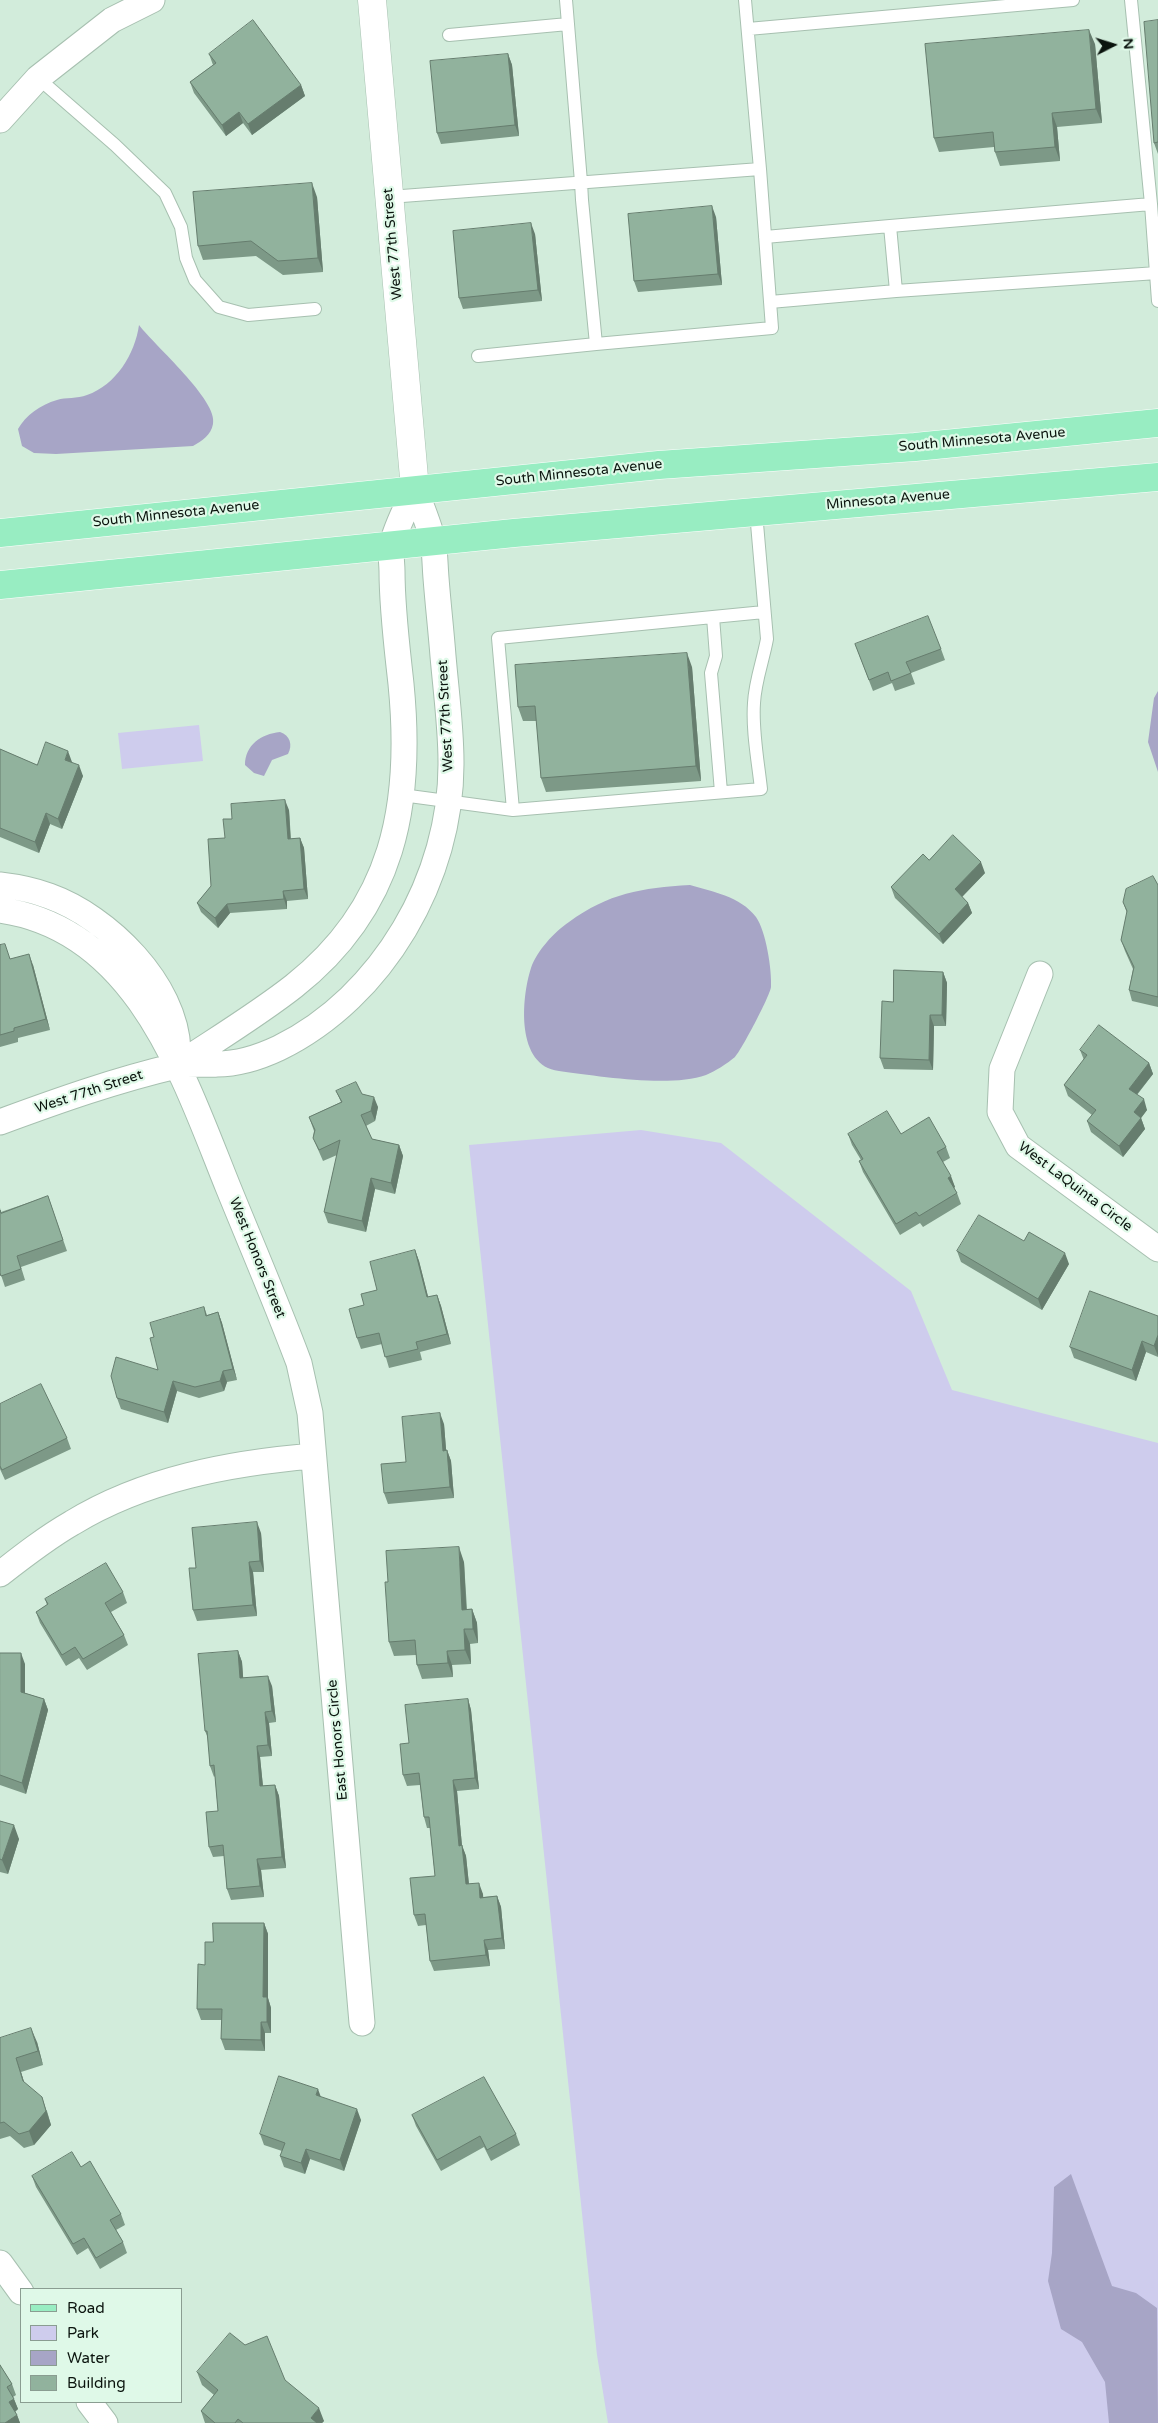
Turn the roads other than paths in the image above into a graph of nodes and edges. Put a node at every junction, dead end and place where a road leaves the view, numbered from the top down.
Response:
1 (152, 0) edge
2 (372, 0) edge
3 (566, 0) edge
4 (745, 0) edge
5 (1073, 0) edge
6 (1131, 0) edge
7 (568, 24) junction
8 (748, 29) junction
9 (449, 35) dead end
10 (38, 78) junction
11 (5, 110) edge
12 (760, 169) junction
13 (581, 182) junction
14 (389, 197) junction
15 (1151, 204) junction
16 (890, 226) junction
17 (765, 237) junction
18 (1157, 273) junction
19 (896, 292) junction
20 (1158, 301) edge
21 (770, 302) junction
22 (315, 309) dead end
23 (596, 344) junction
24 (478, 356) dead end
25 (1158, 423) edge
26 (1158, 476) edge
27 (415, 489) junction
28 (767, 511) junction
29 (0, 533) edge
30 (433, 541) junction
31 (392, 545) junction
32 (0, 585) edge
33 (764, 612) junction
34 (713, 617) junction
35 (721, 792) junction
36 (402, 796) junction
37 (448, 802) junction
38 (513, 810) junction
39 (0, 885) edge
40 (0, 910) edge
41 (1040, 974) dead end
42 (178, 1065) junction
43 (0, 1122) edge
44 (1158, 1249) edge
45 (313, 1456) junction
46 (0, 1574) edge
47 (362, 2024) dead end
48 (0, 2263) edge
49 (20, 2291) edge
50 (90, 2403) edge
51 (105, 2423) edge

1 - 10 street
2 - 14 street, West 77th Street
3 - 7 lane
4 - 8 lane
5 - 8 lane
6 - 15 lane
7 - 9 lane
7 - 13 lane
8 - 12 lane
10 - 11 street
10 - 22 lane
12 - 13 lane
12 - 17 lane
13 - 14 lane
13 - 23 lane
14 - 27 street, West 77th Street
15 - 16 lane
15 - 18 lane
16 - 17 lane
16 - 19 lane
17 - 21 lane
18 - 19 lane
18 - 20 lane
19 - 21 lane
21 - 23 lane
23 - 24 lane
25 - 27 main road, South Minnesota Avenue
26 - 28 main road, Minnesota Avenue
27 - 29 main road, South Minnesota Avenue
27 - 30 street, West 77th Street
27 - 31 street, West 77th Street
28 - 30 main road
28 - 33 lane
30 - 31 main road
30 - 37 street, West 77th Street
31 - 32 main road
31 - 36 street, West 77th Street
33 - 34 lane
33 - 35 lane
34 - 35 lane
34 - 38 lane
35 - 38 lane
36 - 37 lane
36 - 42 street, West 77th Street
37 - 38 lane
37 - 42 street, West 77th Street
39 - 42 street
40 - 42 street
41 - 44 street, West LaQuinta Circle
42 - 43 street, West 77th Street
42 - 45 street, West Honors Street
45 - 46 street
45 - 47 street, East Honors Circle
48 - 49 street
50 - 51 street

